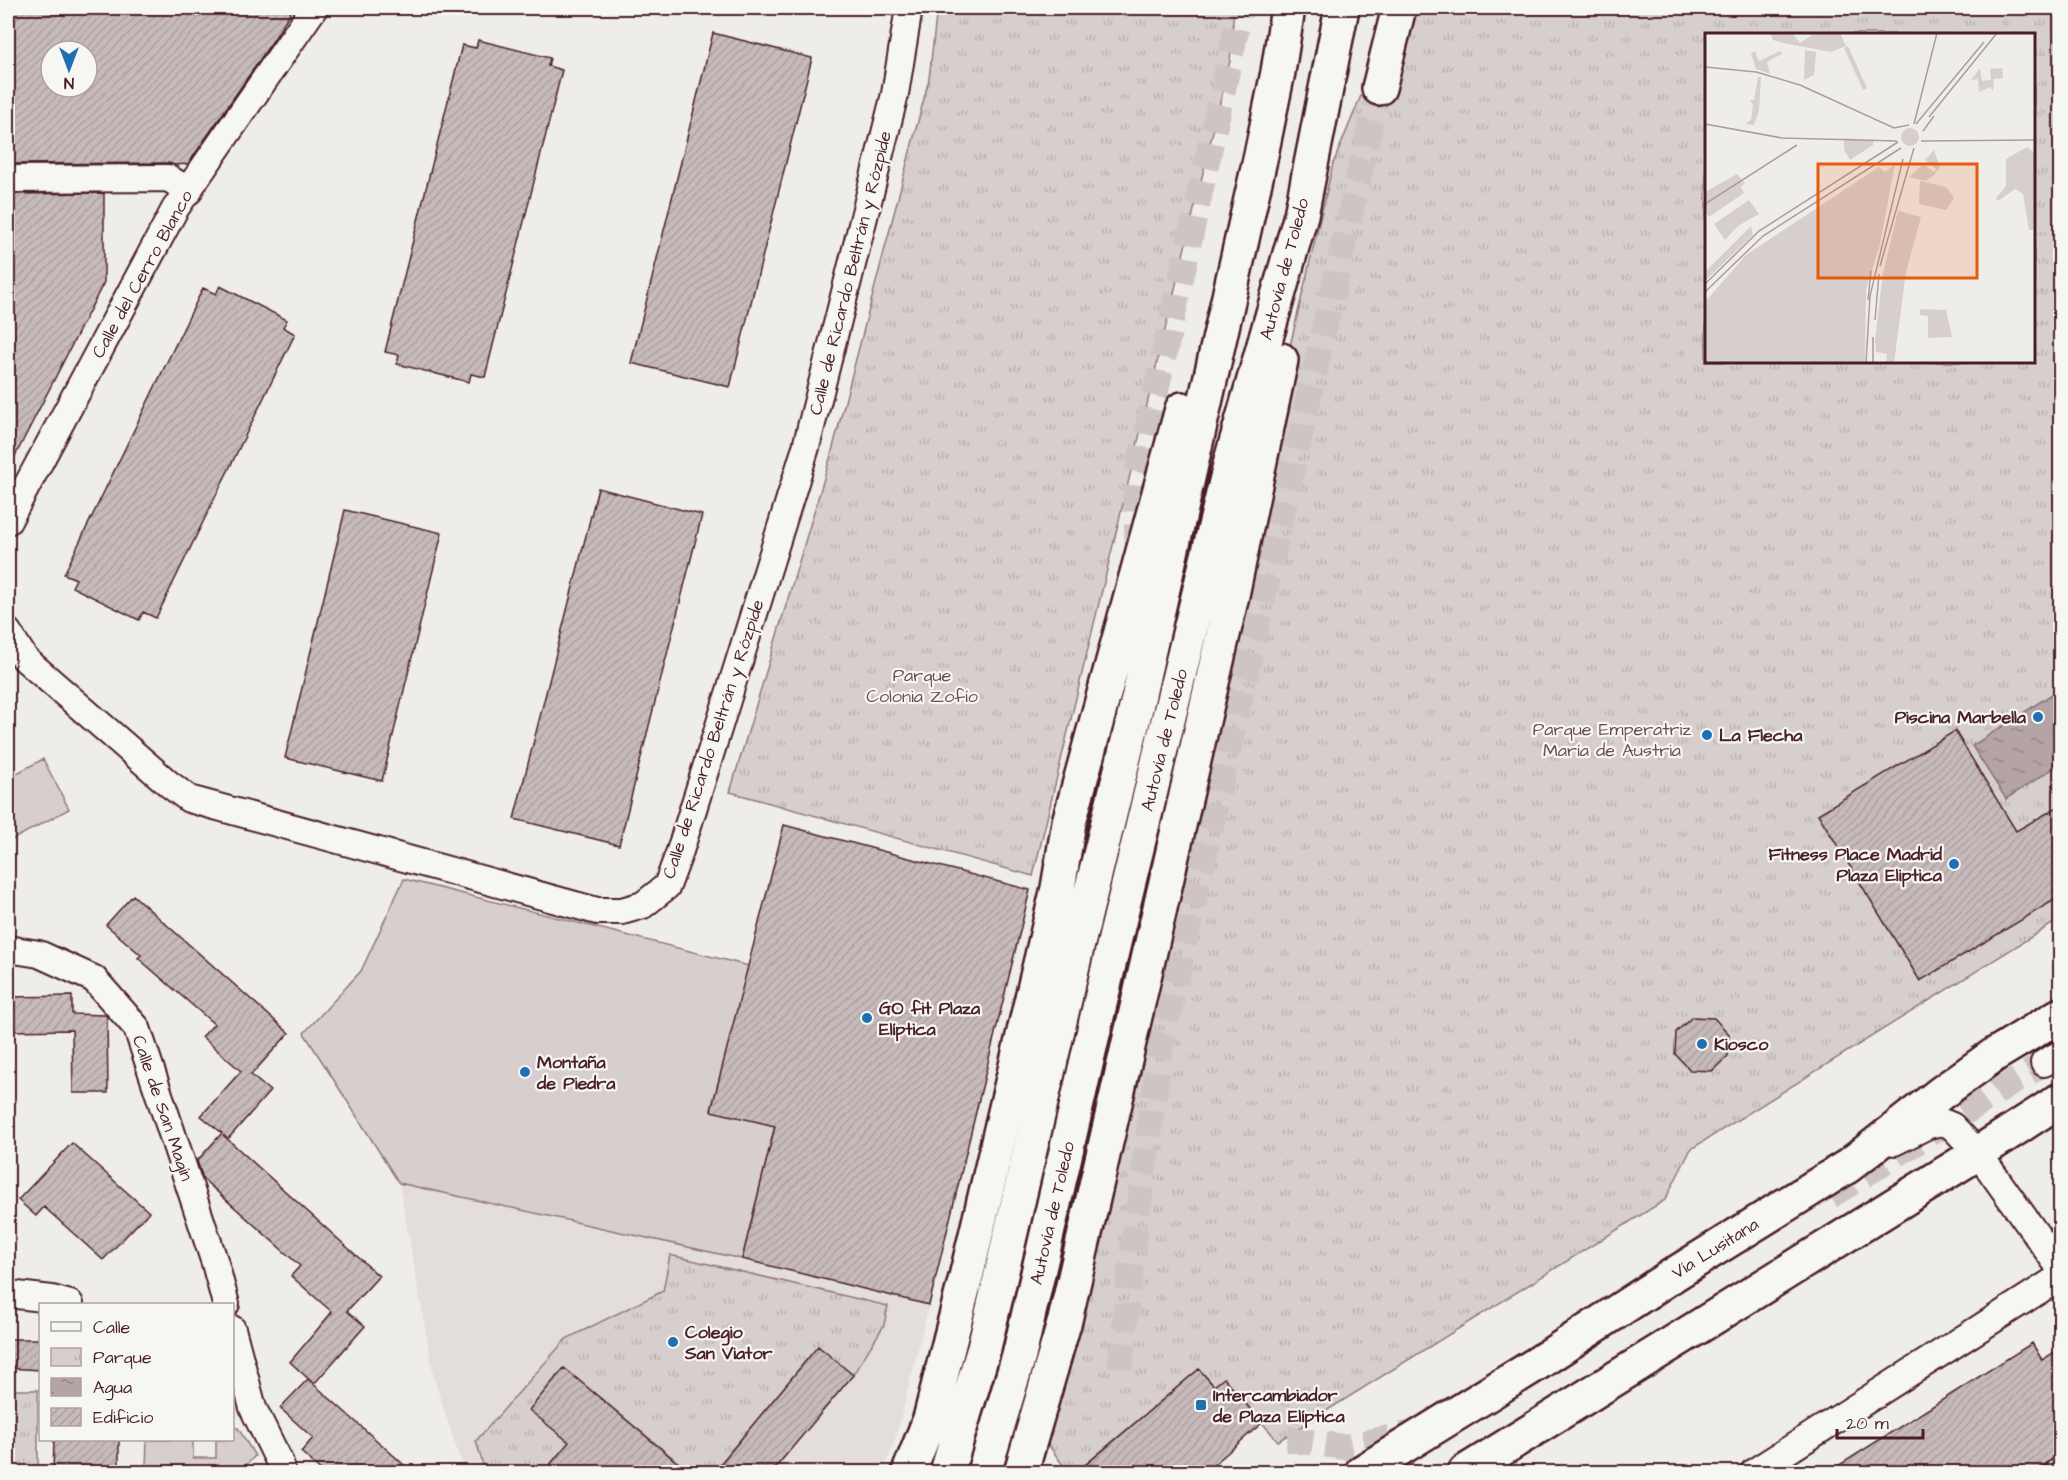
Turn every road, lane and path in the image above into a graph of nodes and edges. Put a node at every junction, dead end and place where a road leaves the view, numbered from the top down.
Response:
1 (314, 8) edge
2 (909, 8) edge
3 (1288, 8) edge
4 (1342, 8) edge
5 (1399, 8) edge
6 (1379, 88) tunnel mouth
7 (1261, 155) junction
8 (8, 178) edge
9 (189, 191) junction
10 (1301, 215) junction
11 (8, 521) edge
12 (8, 632) edge
13 (8, 949) edge
14 (2061, 1015) edge
15 (2061, 1100) edge
16 (1978, 1154) junction
17 (1848, 1166) junction
18 (2061, 1268) edge
19 (2061, 1277) edge
20 (8, 1294) edge
21 (64, 1303) edge
22 (225, 1303) edge
23 (234, 1337) edge
24 (234, 1394) edge
25 (253, 1408) junction
26 (282, 1473) edge
27 (909, 1473) edge
28 (947, 1473) edge
29 (984, 1473) edge
30 (1021, 1473) edge
31 (1362, 1473) edge
32 (1465, 1473) edge
33 (1754, 1473) edge

1 - 9 street, Calle del Cerro Blanco
2 - 12 street, Calle de Ricardo Beltrán y Rózpide
3 - 7 main road, Autovía de Toledo
4 - 10 main road, Autovía de Toledo
5 - 6 main road
7 - 27 main road
7 - 28 main road, Autovía de Toledo
8 - 9 street
9 - 11 street, Calle del Cerro Blanco
10 - 29 main road, Autovía de Toledo
10 - 30 main road
13 - 22 street, Calle de San Magín
14 - 17 main road, Vía Lusitana
15 - 16 main road
16 - 17 street
16 - 18 street
16 - 32 main road
17 - 31 main road, Vía Lusitana
19 - 33 street
20 - 21 street
23 - 25 street
24 - 25 street
25 - 26 street

